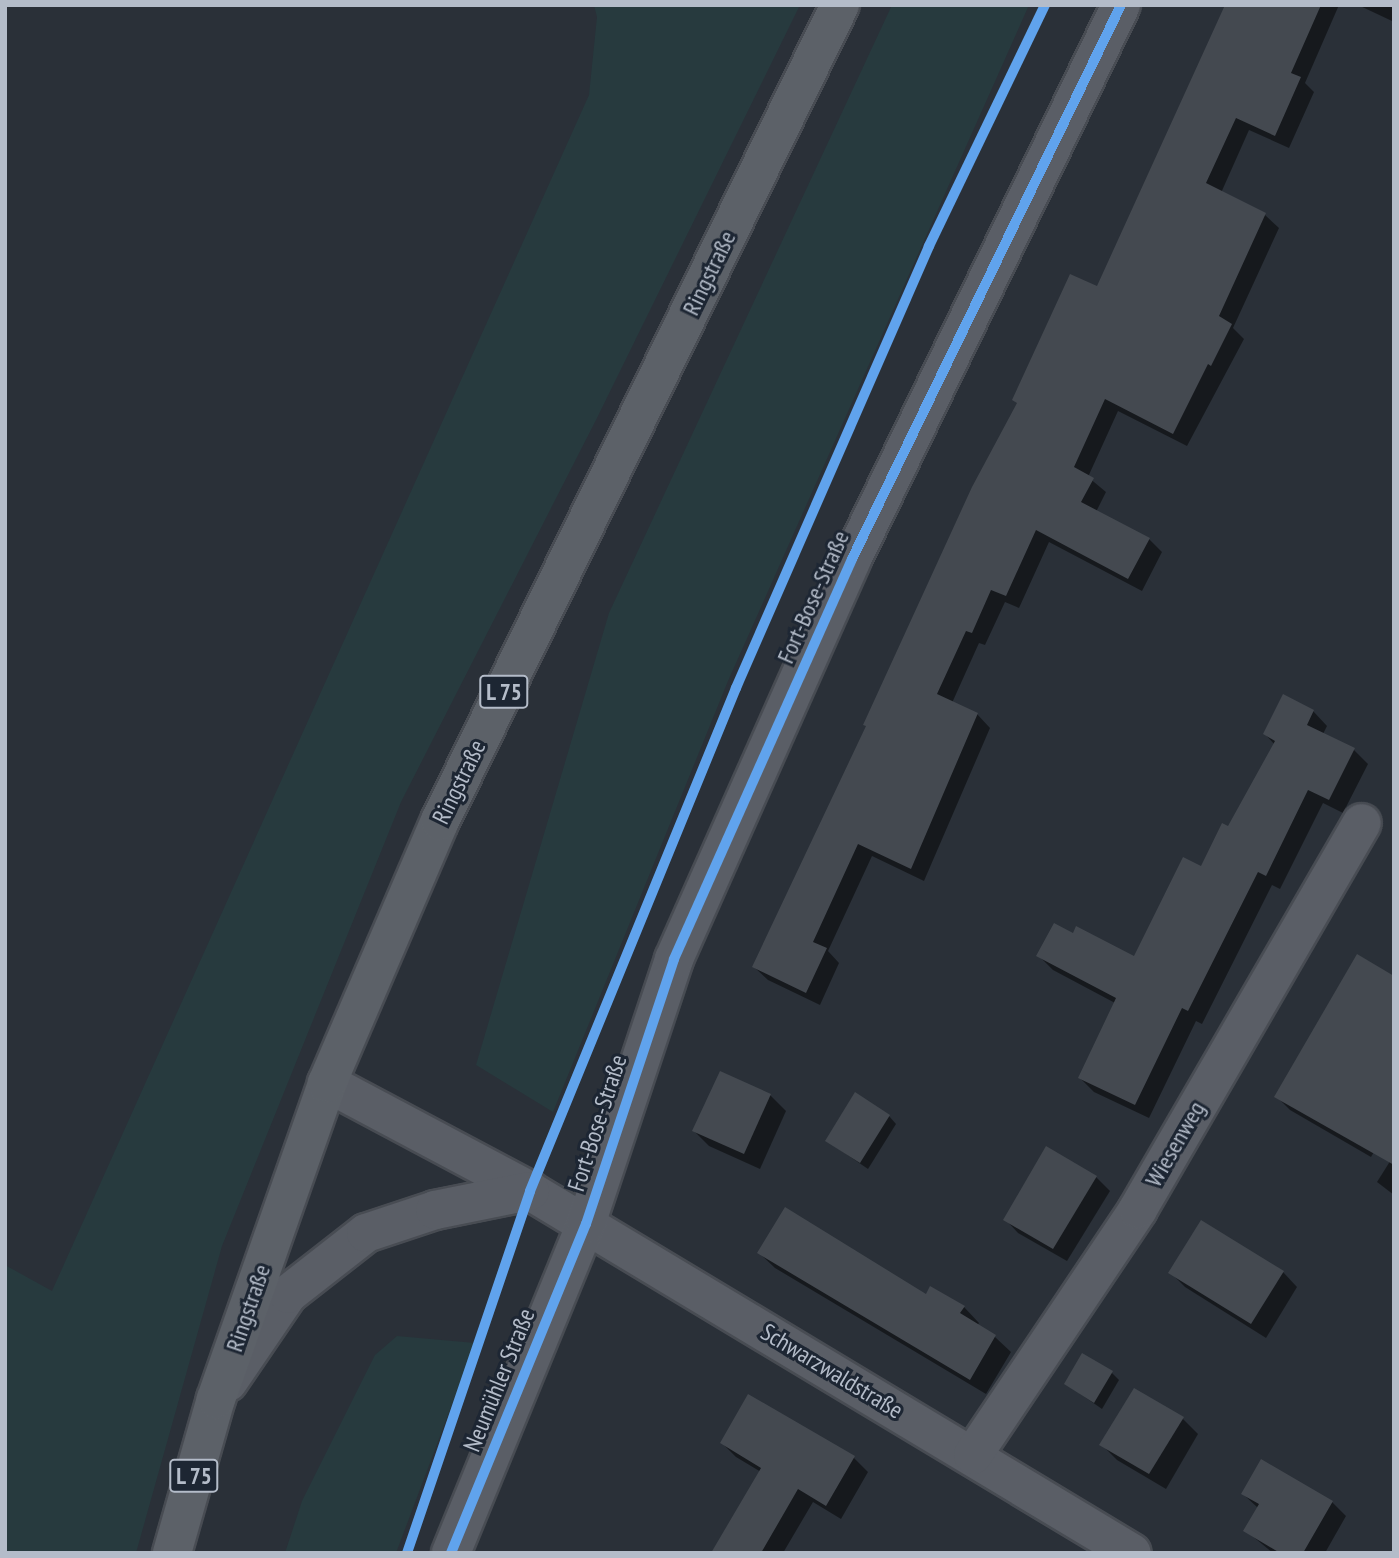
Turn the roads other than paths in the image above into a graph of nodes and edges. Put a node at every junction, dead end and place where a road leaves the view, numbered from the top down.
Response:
1 (840, 5) edge
2 (1121, 5) edge
3 (1362, 823) dead end
4 (327, 1083) junction
5 (530, 1191) junction
6 (586, 1224) junction
7 (216, 1399) junction
8 (974, 1455) junction
9 (172, 1553) edge
10 (451, 1553) edge
11 (1132, 1553) edge

1 - 4 main road, Ringstraße / L 75
2 - 6 street, Fort-Bose-Straße
3 - 8 street, Wiesenweg
4 - 5 street, Schwarzwaldstraße
4 - 7 main road, Ringstraße / L 75
5 - 6 street, Schwarzwaldstraße
5 - 7 street
6 - 8 street, Schwarzwaldstraße
6 - 10 street, Neumühler Straße
7 - 9 main road, Ringstraße / L 75
8 - 11 street, Schwarzwaldstraße

